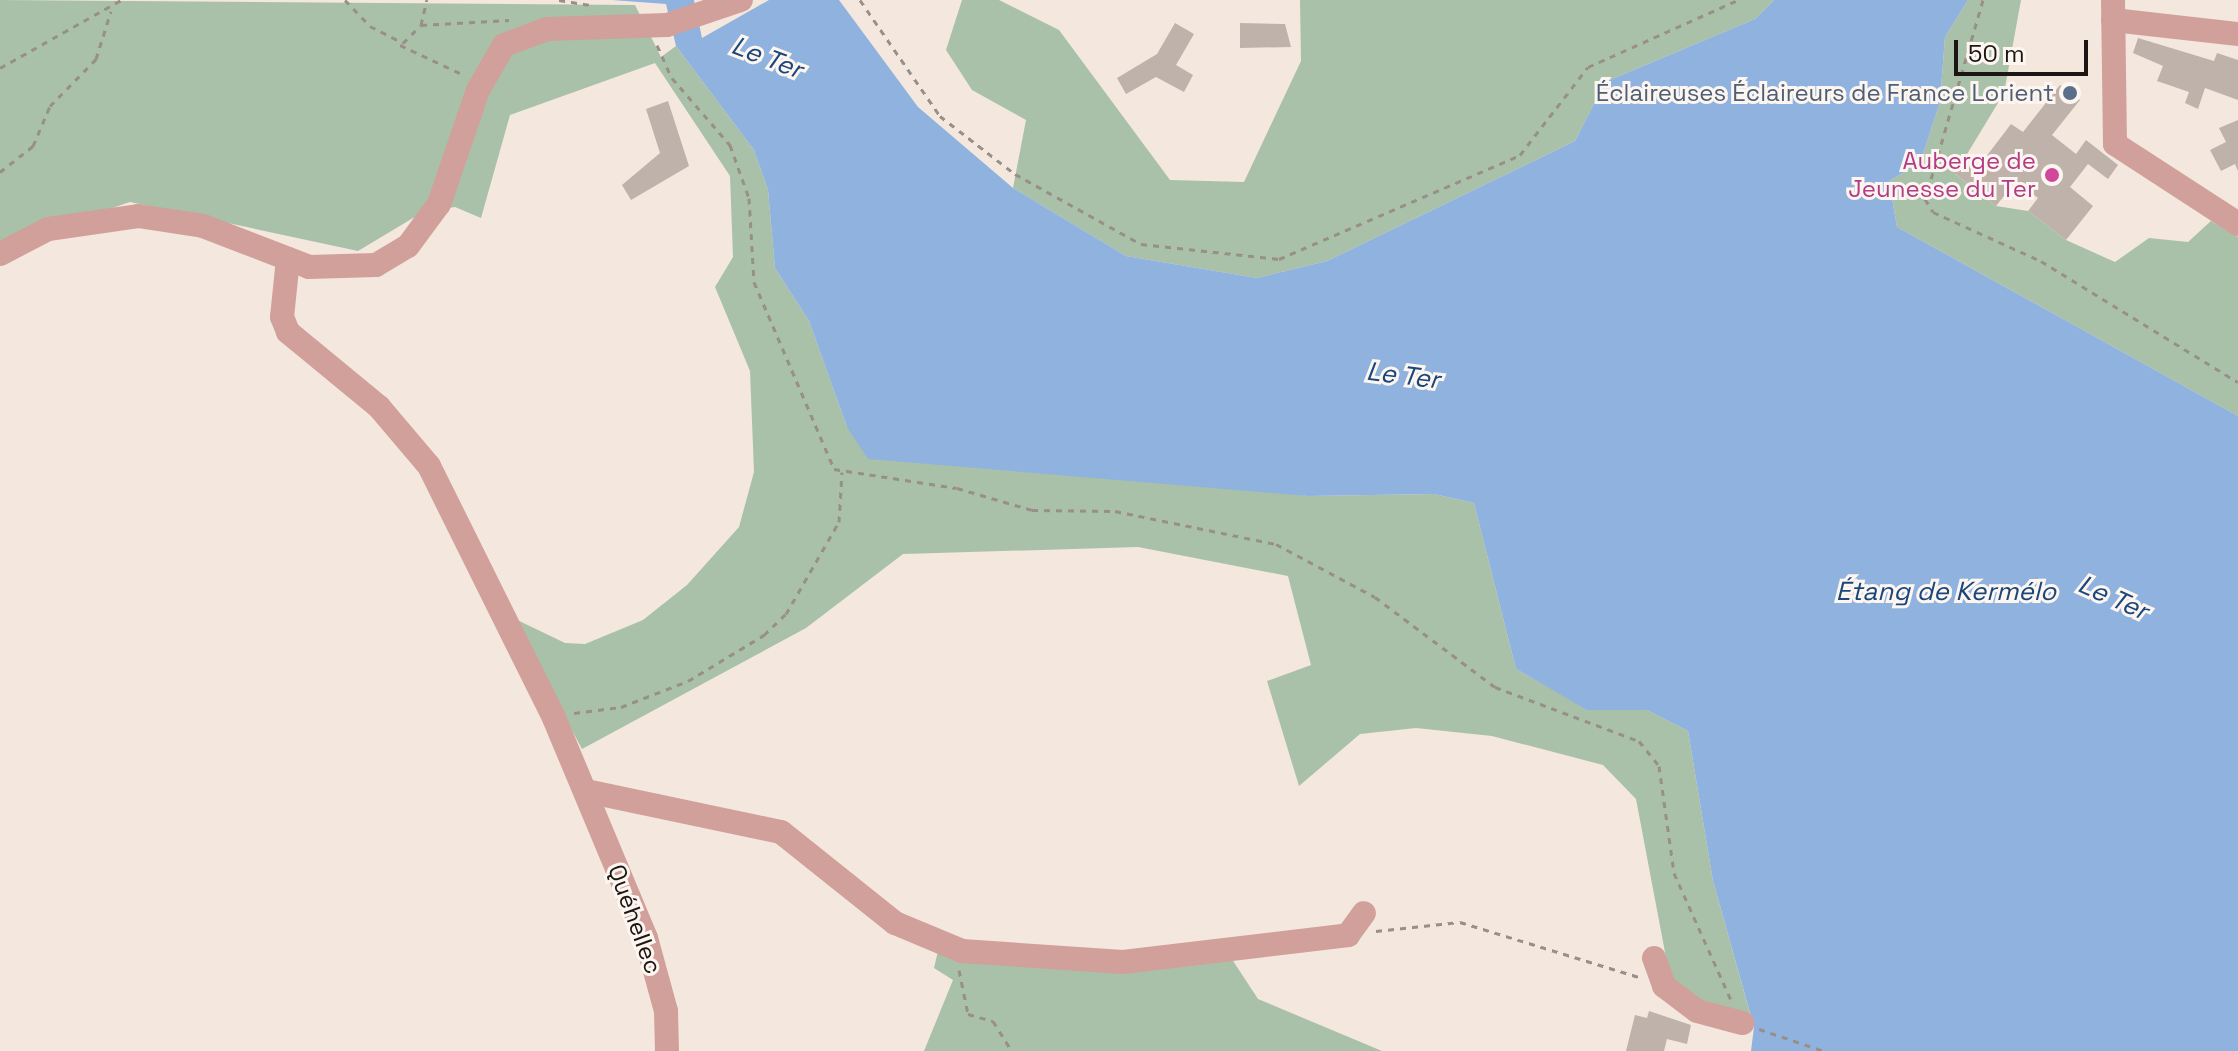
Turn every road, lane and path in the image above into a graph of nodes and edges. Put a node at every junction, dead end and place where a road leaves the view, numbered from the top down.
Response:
1 (121, 0) edge
2 (343, 0) edge
3 (427, 0) edge
4 (741, 0) edge
5 (860, 0) edge
6 (1738, 0) edge
7 (1983, 0) edge
8 (2113, 10) edge
9 (111, 11) junction
10 (421, 25) junction
11 (660, 26) junction
12 (2235, 28) edge
13 (547, 29) junction
14 (397, 43) junction
15 (0, 68) edge
16 (484, 77) junction
17 (0, 172) edge
18 (2238, 224) edge
19 (0, 254) edge
20 (288, 259) junction
21 (2238, 382) edge
22 (842, 472) junction
23 (554, 718) junction
24 (586, 791) junction
25 (1364, 913) dead end
26 (1348, 935) junction
27 (962, 951) junction
28 (1654, 958) dead end
29 (1664, 986) junction
30 (1748, 1025) junction
31 (667, 1051) edge
32 (1012, 1051) edge
33 (1824, 1051) edge

1 - 9 path
2 - 14 path
3 - 10 path
4 - 11 street
5 - 6 path
7 - 21 path
8 - 12 street
8 - 18 street
9 - 15 path
9 - 17 path
10 - 13 path
10 - 14 path
11 - 13 street
11 - 22 path
13 - 16 street
14 - 16 path
16 - 20 street
19 - 20 street
20 - 23 street, Quéhellec
22 - 23 path
22 - 30 path
23 - 24 street, Quéhellec
24 - 27 street
24 - 31 street, Quéhellec
25 - 26 street
26 - 27 street
26 - 29 path
27 - 32 path
28 - 29 street
29 - 30 street
30 - 33 path

